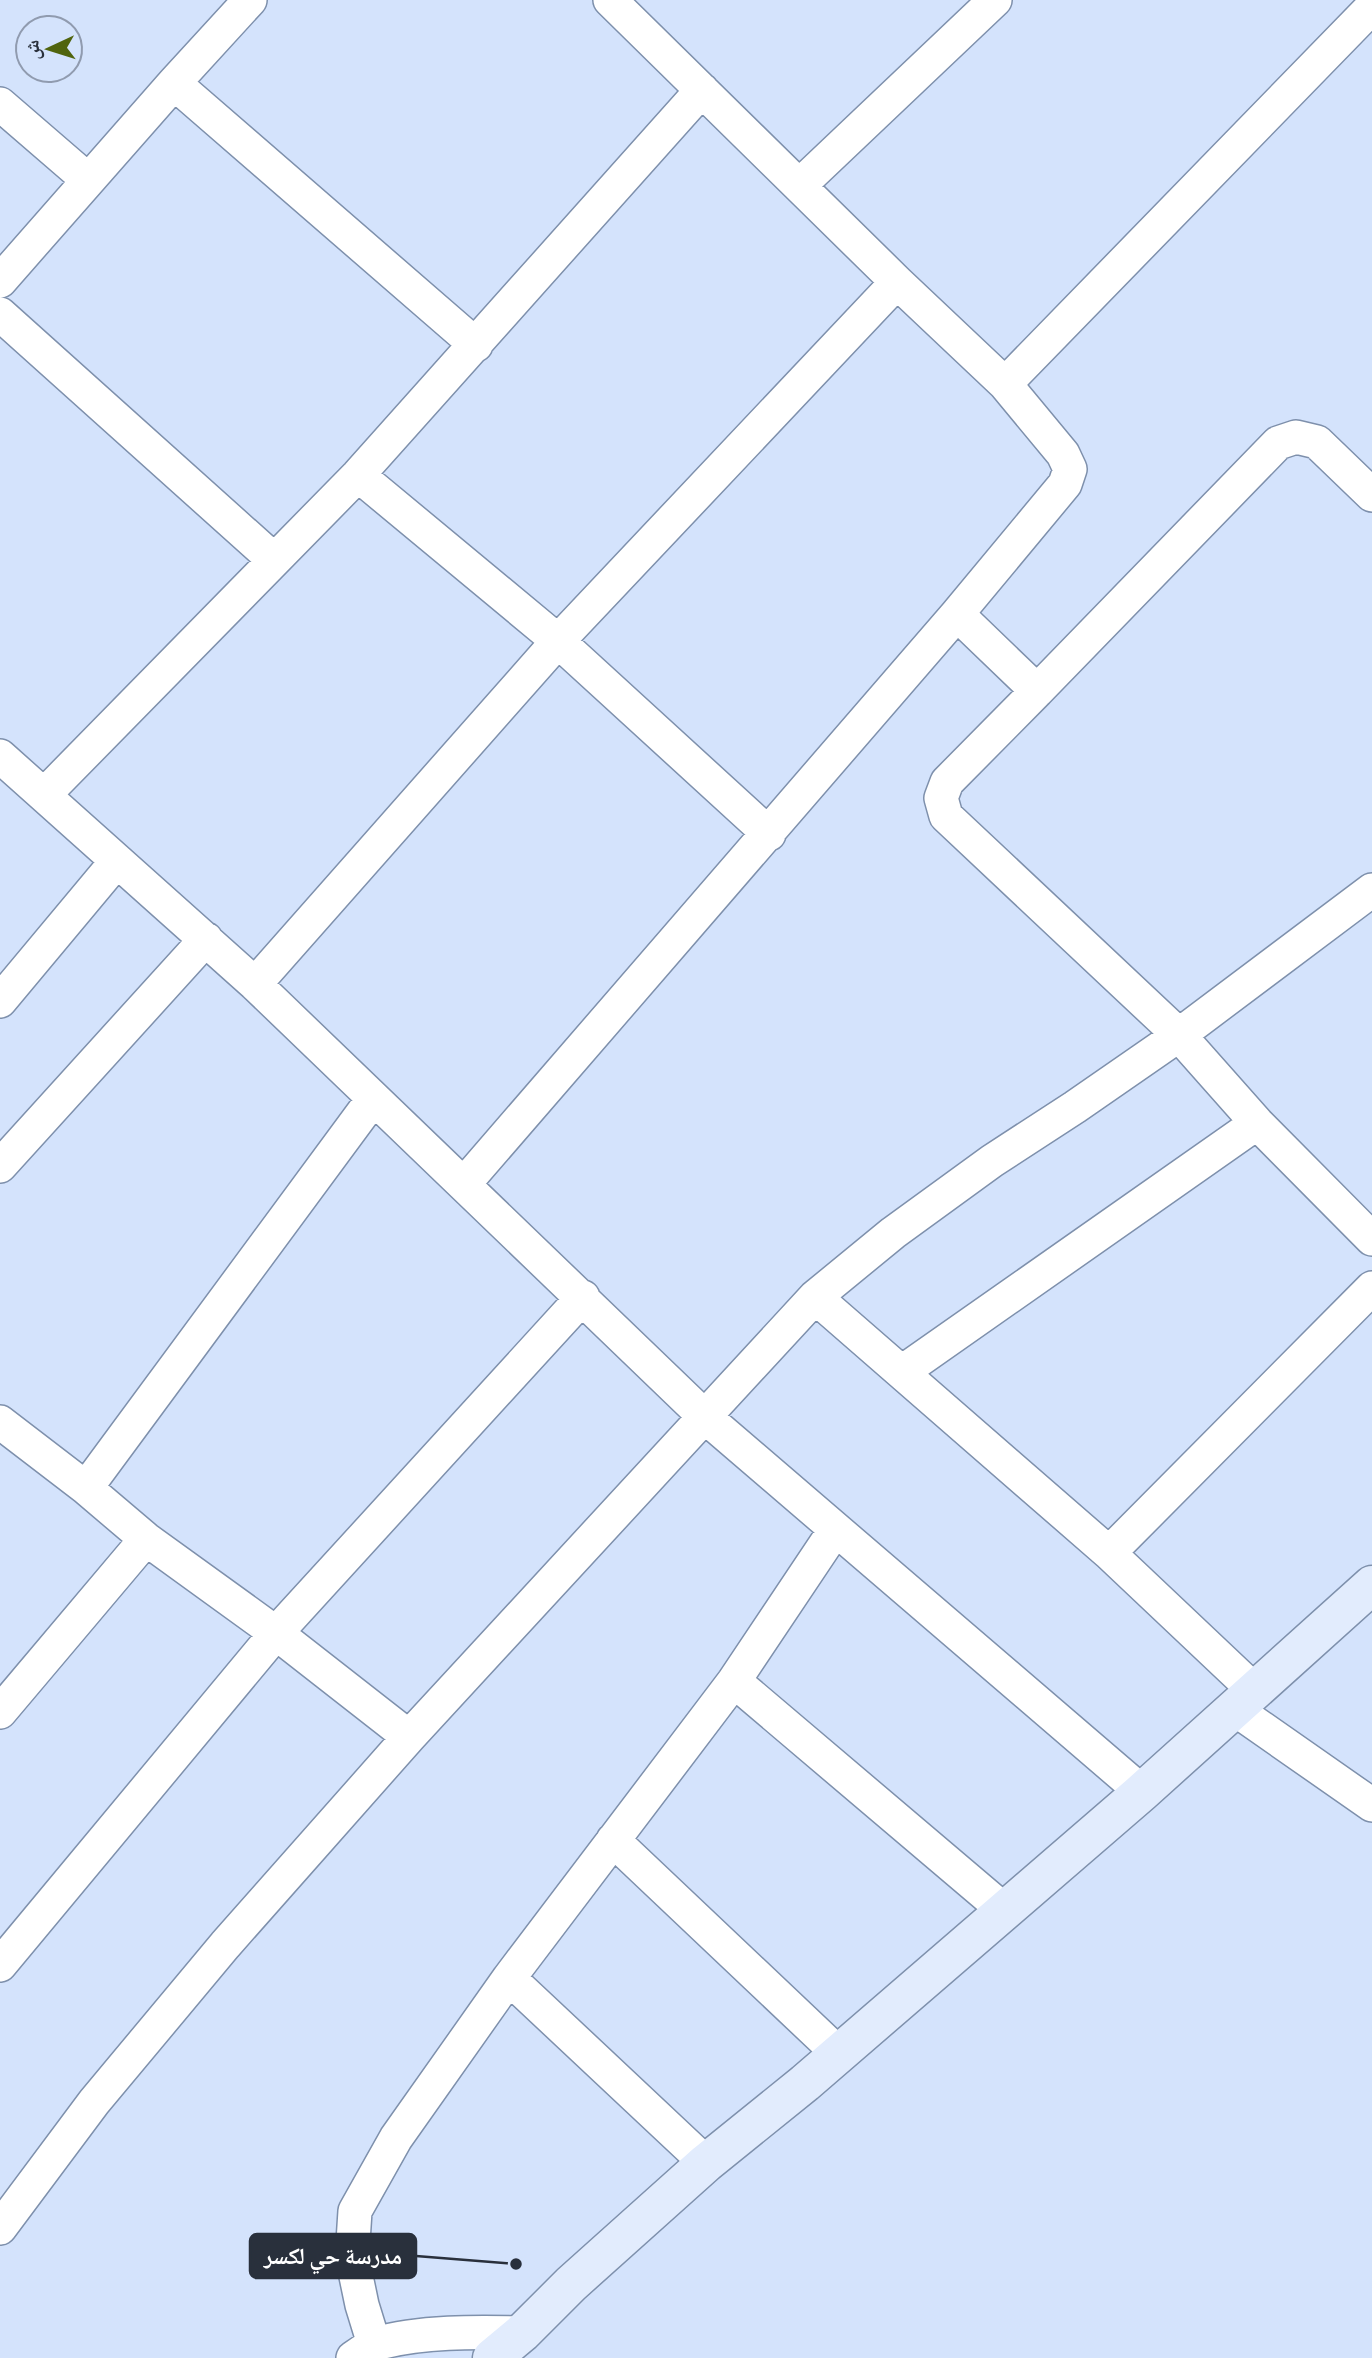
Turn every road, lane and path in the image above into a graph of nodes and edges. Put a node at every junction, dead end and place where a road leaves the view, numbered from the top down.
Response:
1 (250, 0) edge
2 (610, 0) edge
3 (995, 0) edge
4 (1372, 7) edge
5 (174, 83) junction
6 (702, 90) junction
7 (0, 104) edge
8 (88, 180) junction
9 (800, 185) junction
10 (0, 281) edge
11 (897, 282) junction
12 (0, 314) edge
13 (476, 345) junction
14 (1005, 384) junction
15 (358, 475) junction
16 (1372, 495) edge
17 (274, 560) junction
18 (957, 614) junction
19 (558, 641) junction
20 (1037, 691) junction
21 (0, 756) edge
22 (45, 794) junction
23 (769, 834) junction
24 (116, 862) junction
25 (1372, 890) edge
26 (206, 939) junction
27 (255, 984) junction
28 (0, 1001) edge
29 (1179, 1035) junction
30 (373, 1099) junction
31 (1257, 1123) junction
32 (0, 1167) edge
33 (464, 1184) junction
34 (1372, 1239) edge
35 (1372, 1288) edge
36 (583, 1297) junction
37 (815, 1297) junction
38 (902, 1373) junction
39 (704, 1416) junction
40 (1, 1424) edge
41 (86, 1488) junction
42 (835, 1530) junction
43 (146, 1539) junction
44 (1109, 1553) junction
45 (1372, 1585) edge
46 (276, 1633) junction
47 (734, 1681) junction
48 (1246, 1701) junction
49 (0, 1712) edge
50 (409, 1737) junction
51 (1143, 1792) junction
52 (1372, 1805) edge
53 (614, 1840) junction
54 (1005, 1911) junction
55 (0, 1965) edge
56 (509, 1979) junction
57 (839, 2053) junction
58 (706, 2164) junction
59 (0, 2228) edge
60 (504, 2350) edge
61 (363, 2351) edge

1 - 5 street
2 - 6 street
3 - 9 street
4 - 14 street
5 - 8 street
5 - 13 street
6 - 9 street
6 - 13 street
7 - 8 street
8 - 10 street
9 - 11 street
11 - 14 street
11 - 19 street
12 - 17 street
13 - 15 street
14 - 18 street
15 - 17 street
15 - 19 street
16 - 20 street
17 - 22 street
18 - 20 street
18 - 23 street
19 - 23 street
19 - 27 street
20 - 29 street
21 - 22 street
22 - 24 street
23 - 33 street
24 - 26 street
24 - 28 street
25 - 29 street
26 - 27 street
26 - 32 street
27 - 30 street
29 - 31 street
29 - 37 street
30 - 33 street
30 - 41 street
31 - 34 street
31 - 38 street
33 - 36 street
35 - 44 street
36 - 39 street
36 - 46 street
37 - 38 street
37 - 39 street
38 - 44 street
39 - 42 street
39 - 50 street
40 - 41 street
41 - 43 street
42 - 47 street
42 - 51 street
43 - 46 street
43 - 49 street
44 - 48 street
45 - 48 street
46 - 50 street
46 - 55 street
47 - 53 street
47 - 54 street
48 - 51 street
48 - 52 street
50 - 59 street
51 - 54 street
53 - 56 street
53 - 57 street
54 - 57 street
56 - 58 street
56 - 61 street
57 - 58 street
58 - 60 street
60 - 61 street

